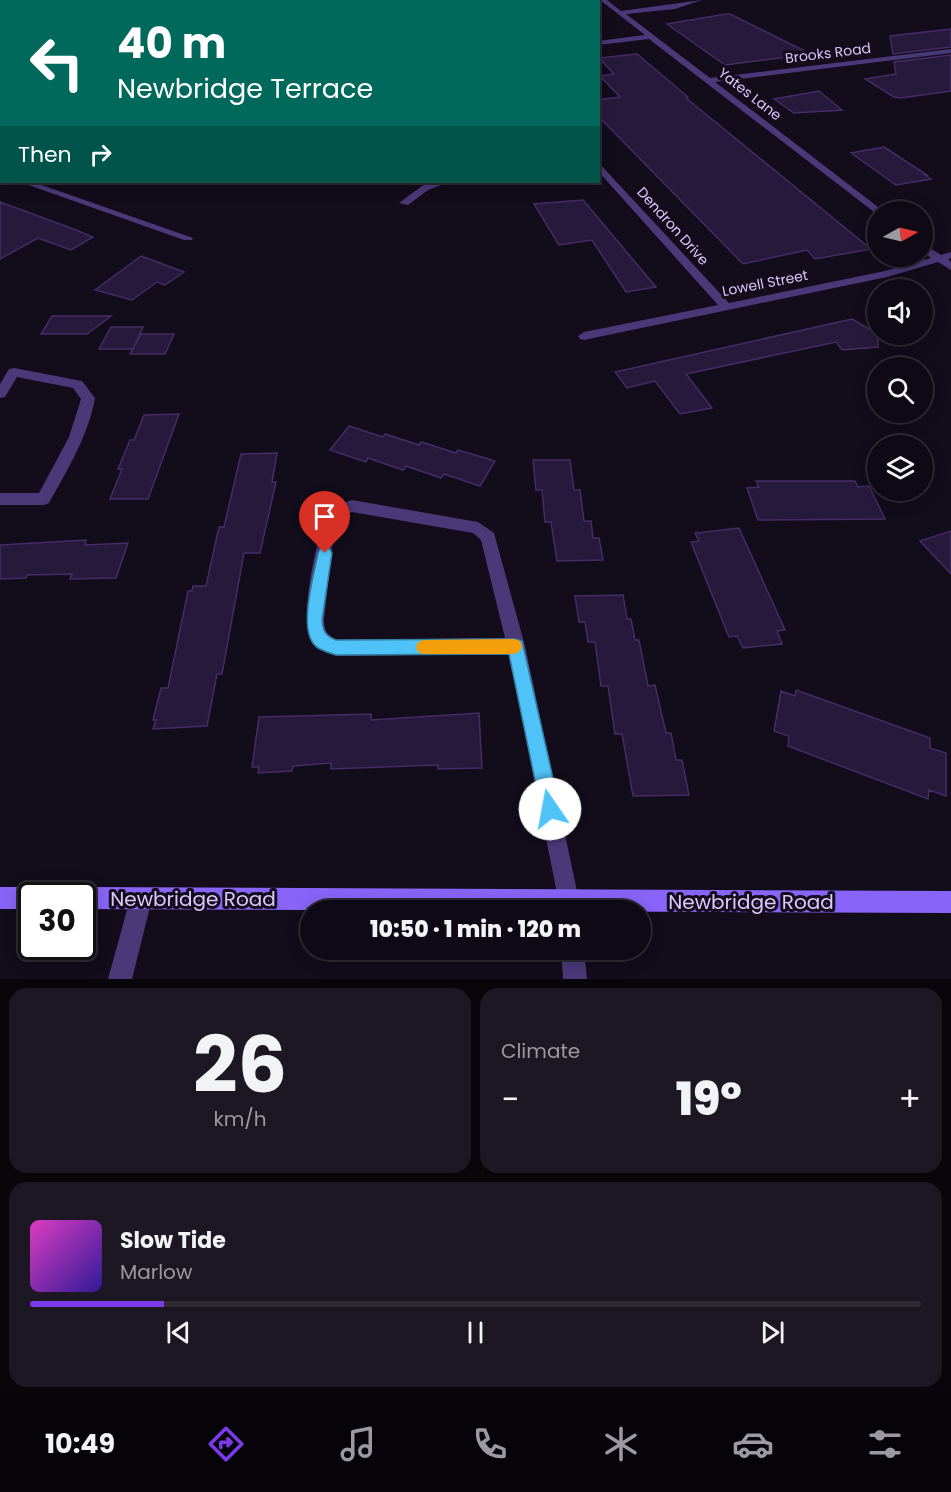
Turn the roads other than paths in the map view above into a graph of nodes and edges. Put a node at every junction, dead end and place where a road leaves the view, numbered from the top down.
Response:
1 (603, 0) edge
2 (699, 0) edge
3 (620, 13) junction
4 (650, 37) junction
5 (600, 43) edge
6 (951, 51) edge
7 (708, 81) junction
8 (600, 167) edge
9 (28, 183) edge
10 (441, 183) edge
11 (404, 203) dead end
12 (867, 204) edge
13 (188, 237) dead end
14 (933, 254) edge
15 (951, 255) edge
16 (938, 258) junction
17 (951, 267) edge
18 (726, 307) junction
19 (584, 336) dead end
20 (0, 394) edge
21 (0, 499) edge
22 (516, 646) junction
23 (0, 898) edge
24 (18, 898) edge
25 (96, 898) edge
26 (141, 899) junction
27 (569, 900) edge
28 (300, 902) edge
29 (951, 902) edge
30 (651, 905) edge
31 (574, 960) edge
32 (120, 979) edge
33 (575, 979) edge

1 - 3 street, Yates Lane
2 - 3 street
3 - 4 street, Yates Lane
4 - 5 street
4 - 7 street, Yates Lane
6 - 7 street, Brooks Road
7 - 12 street, Yates Lane
8 - 18 street, Dendron Drive
9 - 13 street
10 - 11 street
14 - 16 street
15 - 16 street, Lowell Street
16 - 17 street
16 - 18 street, Lowell Street
18 - 19 street, Lowell Street
20 - 21 street
22 - 22 street
22 - 27 street
23 - 24 street
25 - 26 street, Newbridge Road
26 - 28 street, Newbridge Road
26 - 32 street
29 - 30 street, Newbridge Road
31 - 33 street

